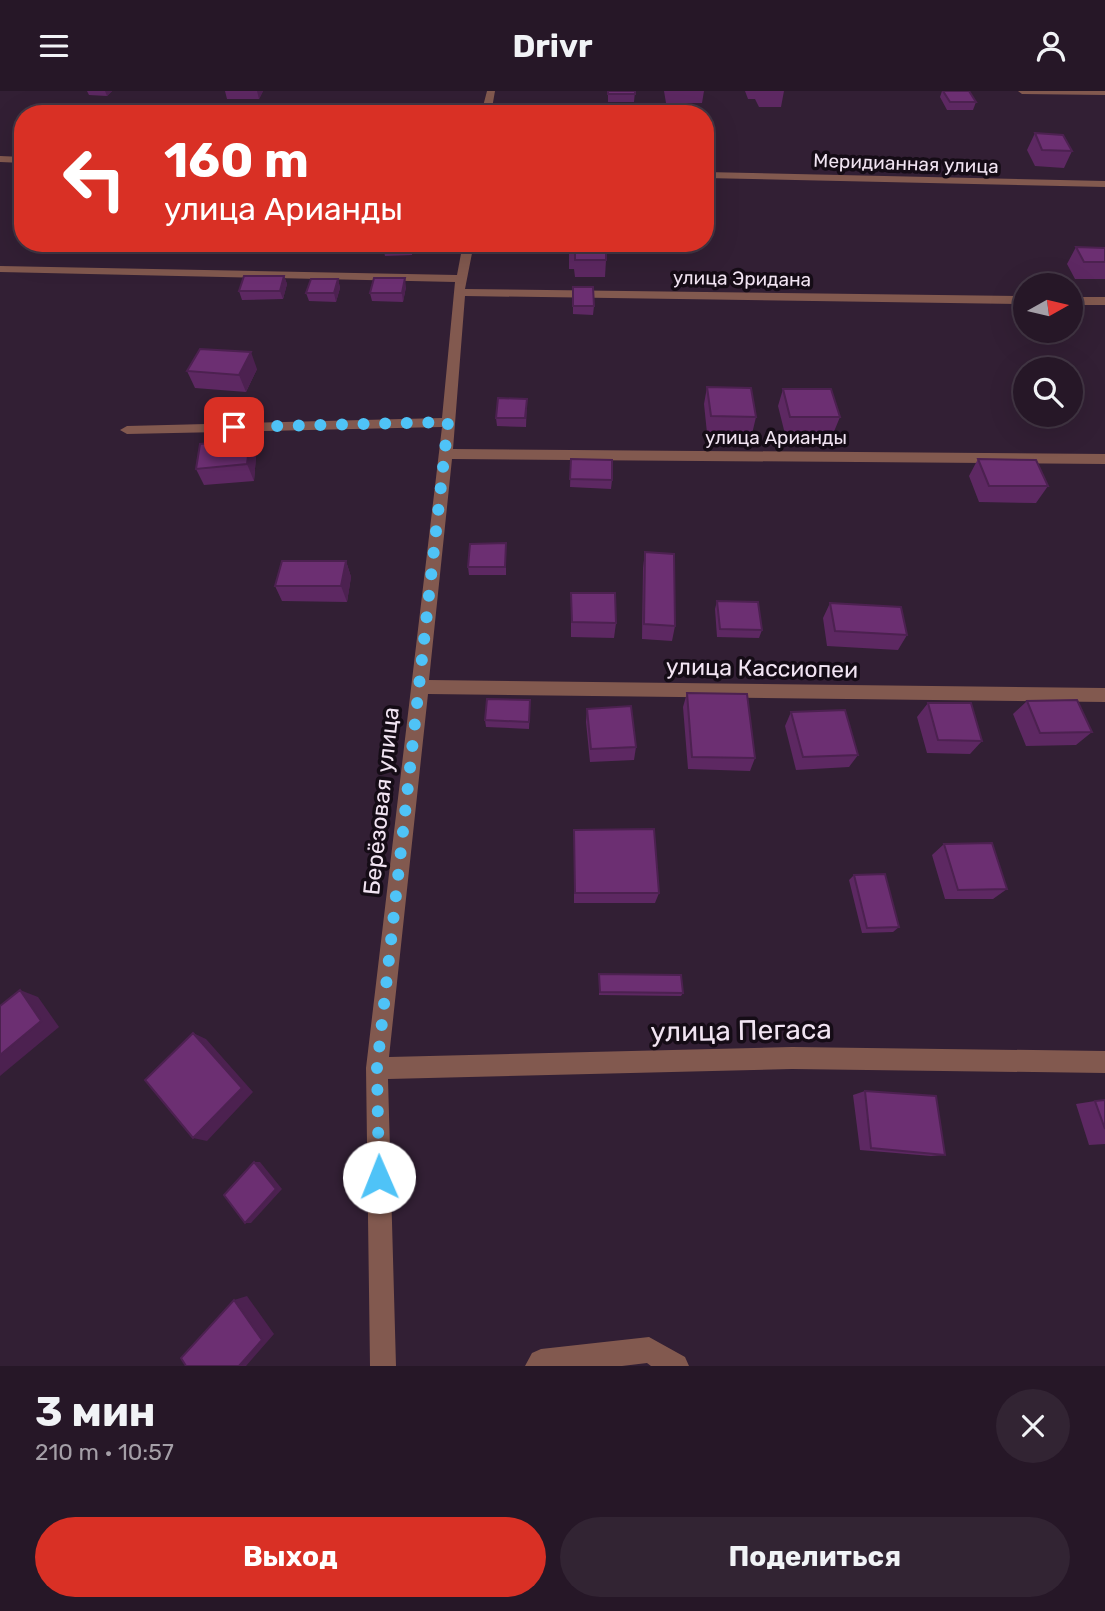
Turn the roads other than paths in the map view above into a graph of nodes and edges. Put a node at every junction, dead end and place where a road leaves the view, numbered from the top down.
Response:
1 (1023, 91) edge
2 (1105, 92) edge
3 (714, 175) edge
4 (1105, 184) edge
5 (467, 252) edge
6 (0, 269) edge
7 (460, 285) junction
8 (1013, 300) edge
9 (1083, 301) edge
10 (1105, 301) edge
11 (448, 422) junction
12 (127, 430) dead end
13 (446, 454) junction
14 (1105, 459) edge
15 (418, 687) junction
16 (1105, 695) edge
17 (1105, 1062) edge
18 (377, 1068) junction
19 (383, 1366) edge
20 (538, 1366) edge
21 (676, 1366) edge

1 - 2 street
3 - 4 street, Меридианная улица
5 - 7 street, Берёзовая улица
6 - 7 street, улица Эридана
7 - 8 street, улица Эридана
7 - 11 street, Берёзовая улица
9 - 10 street
11 - 12 street
11 - 13 street, Берёзовая улица
13 - 14 street, улица Арианды
13 - 15 street, Берёзовая улица
15 - 16 street, улица Кассиопеи
15 - 18 street, Берёзовая улица
17 - 18 street, улица Пегаса
18 - 19 street, Берёзовая улица
20 - 21 street

